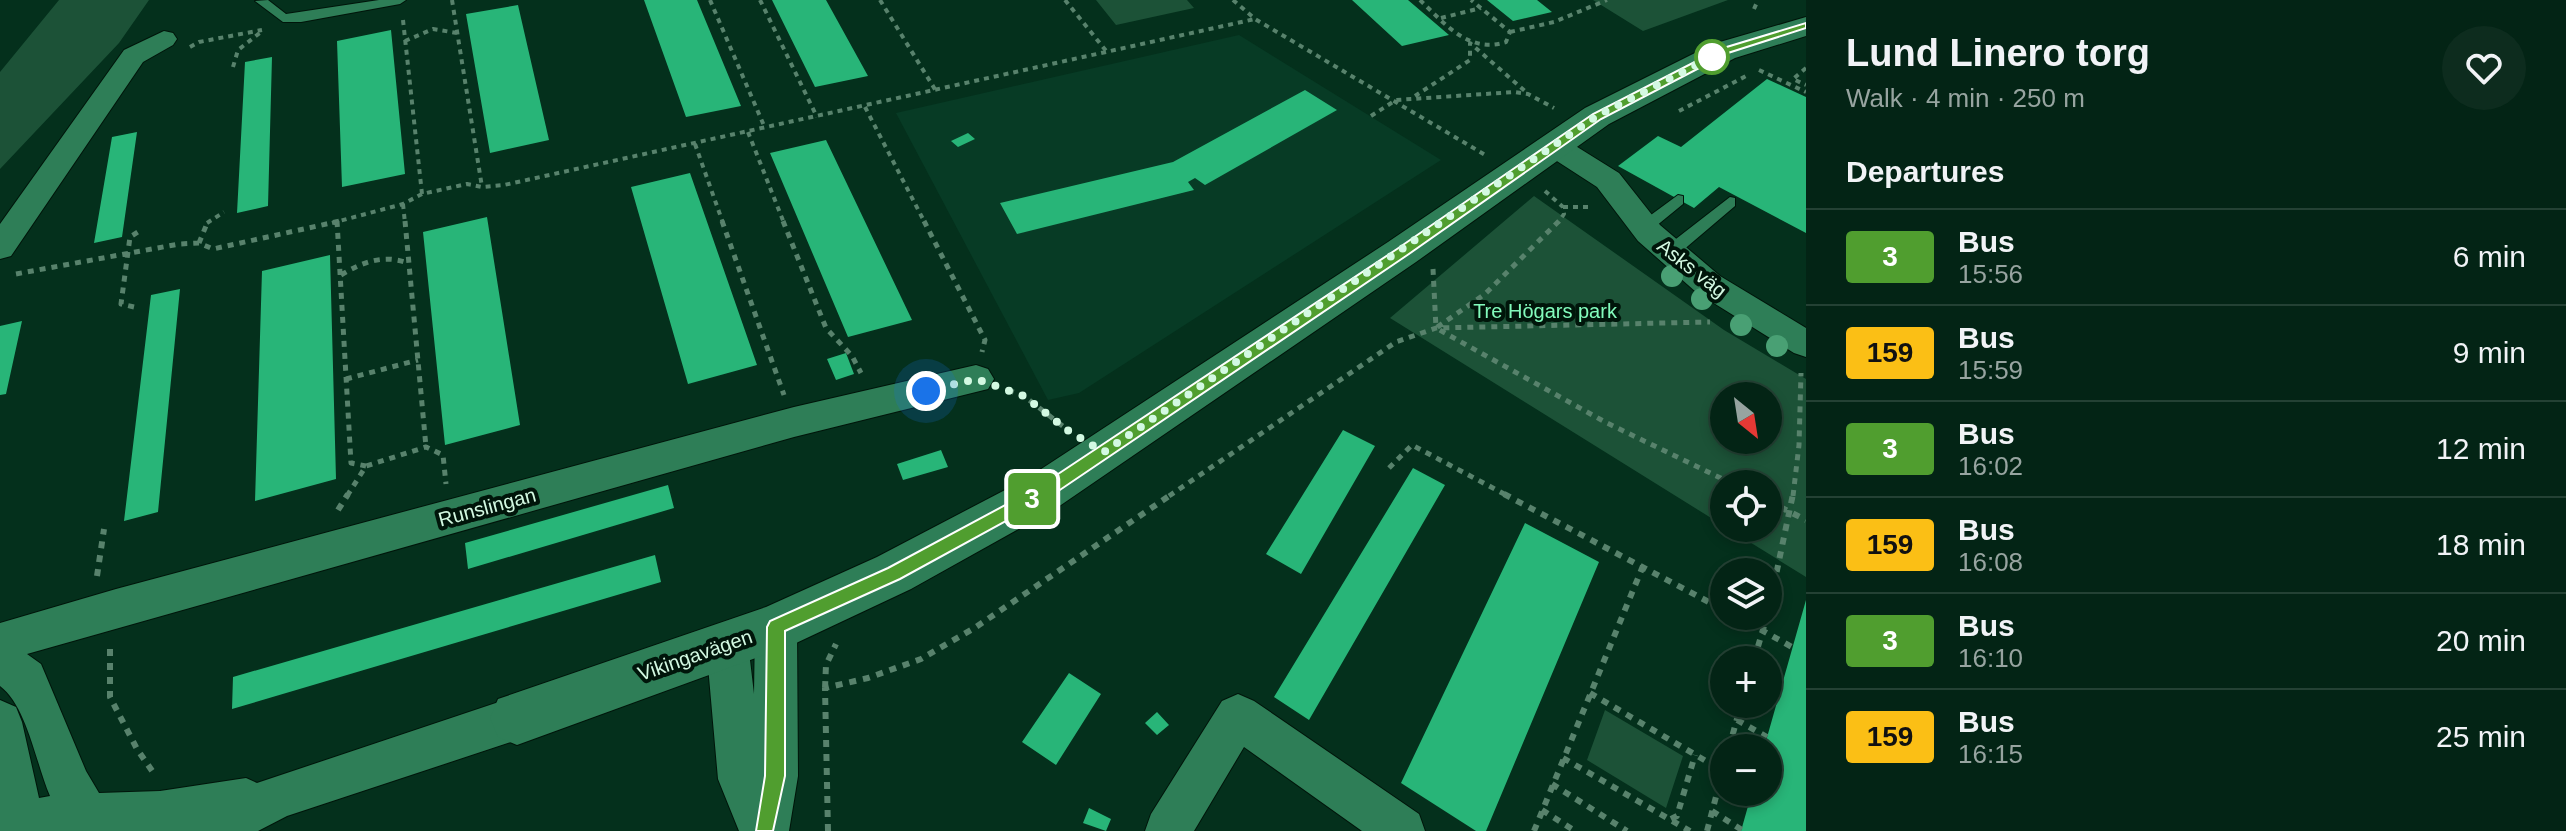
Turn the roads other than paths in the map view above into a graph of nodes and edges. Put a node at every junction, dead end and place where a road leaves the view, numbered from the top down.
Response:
1 (261, 1) edge
2 (1772, 3) edge
3 (401, 7) edge
4 (1806, 14) edge
5 (1806, 26) edge
6 (176, 44) road end
7 (1746, 58) junction
8 (1556, 128) junction
9 (1678, 200) dead end
10 (1730, 202) dead end
11 (1645, 227) junction
12 (0, 248) edge
13 (1669, 253) junction
14 (1801, 353) edge
15 (976, 379) road end
16 (776, 627) junction
17 (0, 643) edge
18 (727, 643) junction
19 (0, 660) edge
20 (517, 718) joint
21 (0, 722) edge
22 (279, 796) junction
23 (87, 815) junction
24 (17, 830) edge
25 (208, 831) edge
26 (764, 831) edge
27 (1168, 831) edge
28 (1402, 831) edge

1 - 3 lane
2 - 4 street
2 - 7 street, Vikingavägen
5 - 7 street, Vikingavägen
6 - 12 street
7 - 8 street, Vikingavägen
8 - 11 street, Asks väg
8 - 16 street, Vikingavägen
9 - 11 lane
10 - 13 lane
11 - 13 street, Asks väg
13 - 14 street, Asks väg
15 - 17 street, Runslingan
16 - 18 street, Vikingavägen
16 - 26 street
18 - 20 street, Vikingavägen
18 - 26 street
19 - 23 street
20 - 22 street, Vikingavägen
21 - 24 street
22 - 23 street, Vikingavägen
22 - 25 street, Vikingavägen
23 - 24 street, Vikingavägen
27 - 28 street

